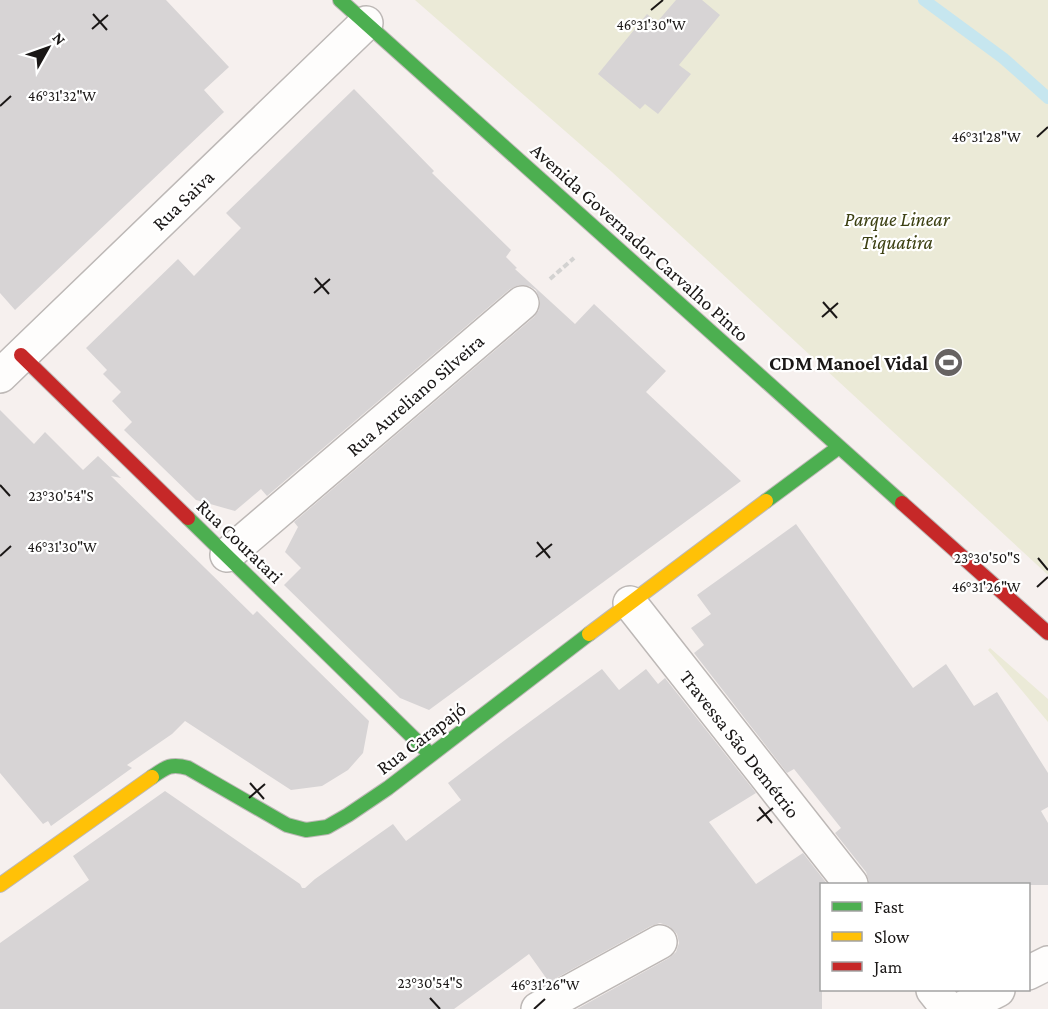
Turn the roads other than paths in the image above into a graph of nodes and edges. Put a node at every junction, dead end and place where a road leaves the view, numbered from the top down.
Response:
1 (340, 0) edge
2 (366, 23) junction
3 (522, 303) road end
4 (10, 366) edge
5 (839, 447) junction
6 (227, 555) junction
7 (630, 603) junction
8 (1048, 633) edge
9 (431, 755) junction
10 (849, 883) edge
11 (0, 885) edge
12 (660, 942) dead end
13 (1048, 963) edge
14 (1030, 972) edge
15 (934, 991) edge
16 (996, 991) edge
17 (538, 1009) edge
18 (948, 1009) edge
19 (961, 1009) edge

1 - 2 street, Avenida Governador Carvalho Pinto
2 - 4 street, Rua Saiva
2 - 5 street, Avenida Governador Carvalho Pinto
3 - 6 street, Rua Aureliano Silveira
4 - 6 street, Rua Couratari
5 - 7 street, Rua Carapajó
5 - 8 street, Avenida Governador Carvalho Pinto
6 - 9 street, Rua Couratari
7 - 9 street, Rua Carapajó
7 - 10 street, Travessa São Demétrio
9 - 11 street, Rua Carapajó
12 - 17 street
13 - 14 street
15 - 18 street
16 - 19 street

